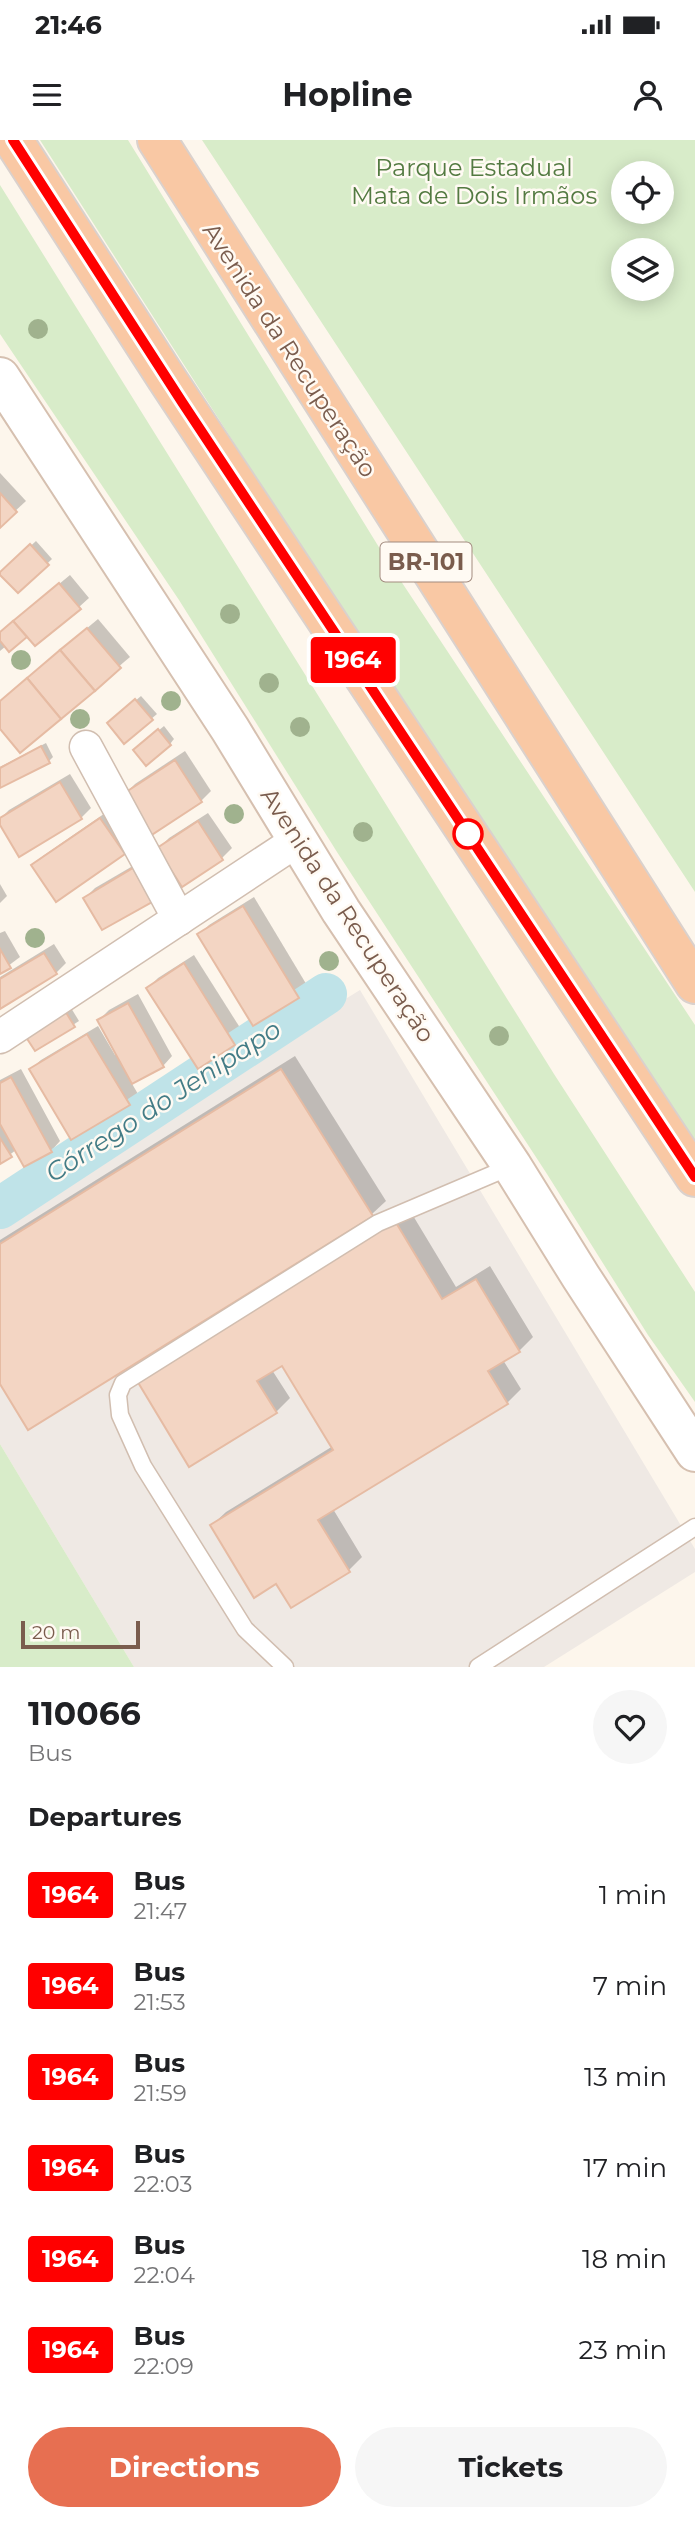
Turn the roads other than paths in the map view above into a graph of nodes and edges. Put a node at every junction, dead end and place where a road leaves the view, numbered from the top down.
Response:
1 (13, 140) edge
2 (157, 140) edge
3 (0, 377) edge
4 (86, 747) dead end
5 (298, 840) junction
6 (179, 919) junction
7 (695, 984) edge
8 (0, 1037) edge
9 (512, 1166) junction
10 (695, 1177) edge
11 (695, 1452) edge
12 (695, 1527) edge
13 (285, 1667) edge
14 (478, 1667) edge

1 - 10 highway
2 - 7 highway, Avenida da Recuperação / BR-101
3 - 5 main road, Avenida da Recuperação
4 - 6 street
5 - 6 street
5 - 9 main road, Avenida da Recuperação
6 - 8 street
9 - 11 main road, Avenida da Recuperação
9 - 13 lane
12 - 14 lane

